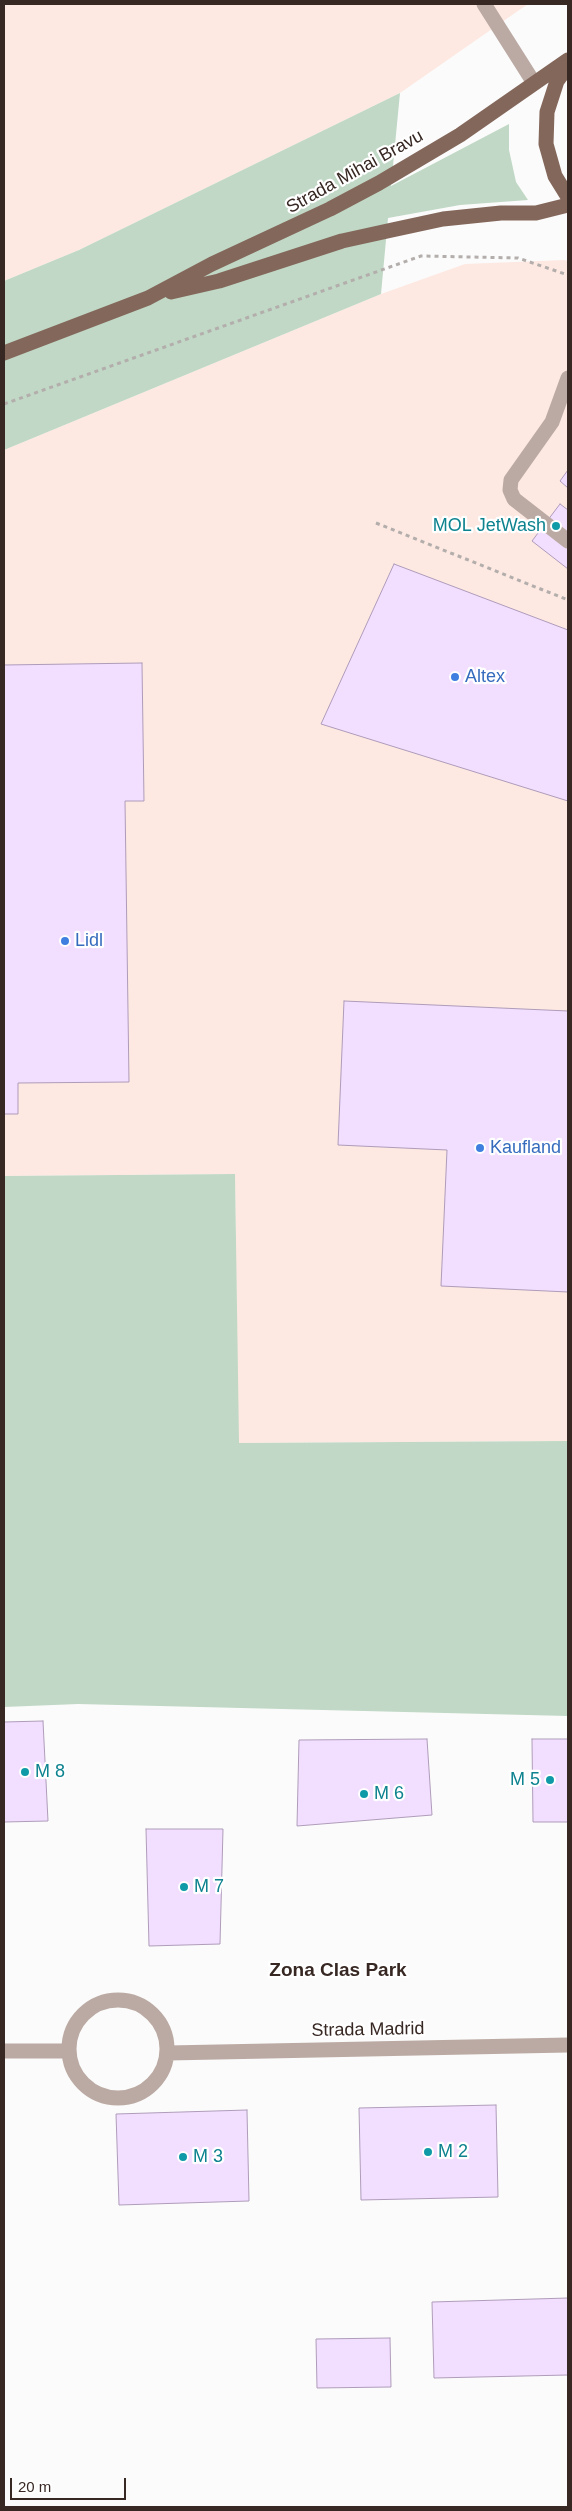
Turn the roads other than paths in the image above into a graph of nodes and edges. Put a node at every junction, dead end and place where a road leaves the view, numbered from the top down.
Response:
1 (484, 4) edge
2 (568, 60) edge
3 (568, 66) edge
4 (534, 83) junction
5 (568, 197) edge
6 (568, 204) edge
7 (148, 298) junction
8 (4, 353) edge
9 (568, 378) edge
10 (565, 400) edge
11 (568, 542) edge
12 (568, 2045) edge
13 (4, 2051) edge
14 (69, 2051) junction
15 (168, 2053) junction

1 - 4 street
2 - 4 main road, Strada Mihai Bravu
3 - 5 main road
4 - 7 main road, Strada Mihai Bravu
6 - 7 main road, Strada Mihai Bravu
7 - 8 main road, Strada Mihai Bravu
9 - 10 street
10 - 11 street
12 - 15 street, Strada Madrid
13 - 14 street
14 - 15 street
14 - 15 street

